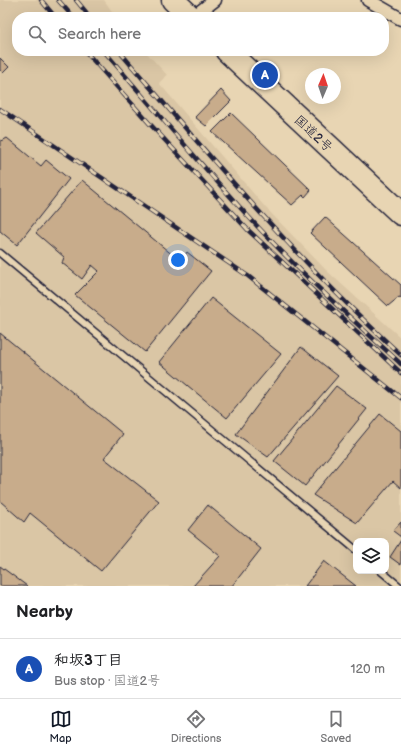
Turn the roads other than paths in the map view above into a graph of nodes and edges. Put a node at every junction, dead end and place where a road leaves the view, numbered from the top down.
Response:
1 (173, 0) edge
2 (215, 0) edge
3 (373, 1) edge
4 (186, 12) edge
5 (199, 12) edge
6 (401, 19) edge
7 (232, 56) edge
8 (401, 214) edge
9 (0, 253) edge
10 (353, 547) edge
11 (385, 574) edge
12 (399, 586) edge

1 - 4 highway
2 - 5 street
3 - 6 street
7 - 8 highway, 国道2号
9 - 10 lane
11 - 12 lane

